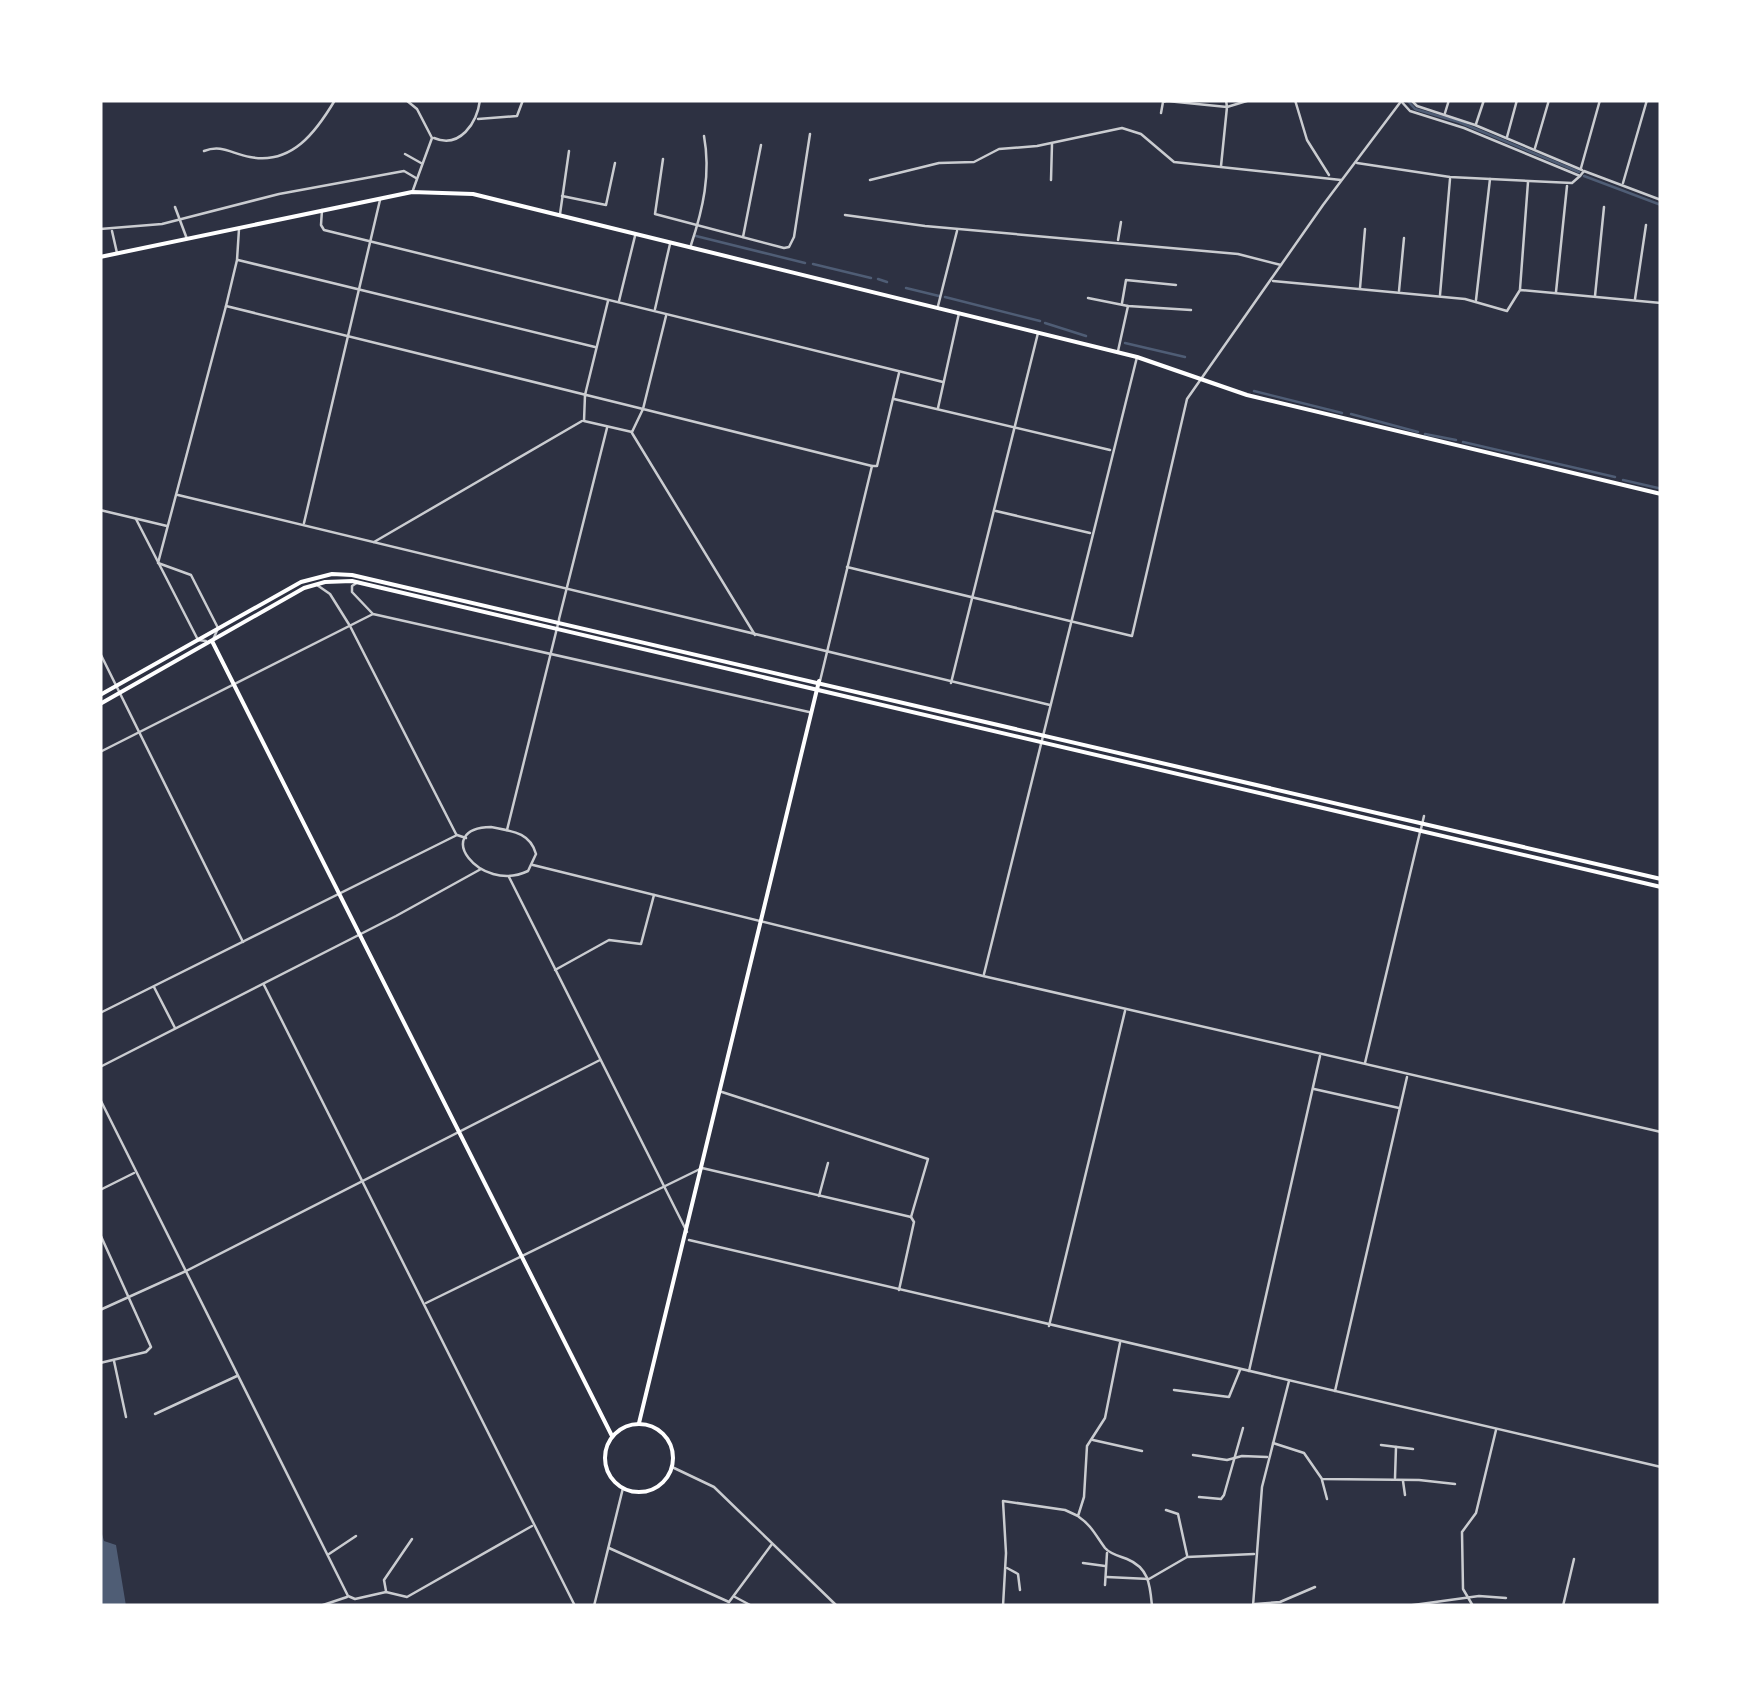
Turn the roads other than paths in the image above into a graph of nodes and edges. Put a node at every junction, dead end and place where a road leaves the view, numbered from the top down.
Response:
1 (335, 100) edge
2 (380, 100) edge
3 (405, 100) edge
4 (480, 100) edge
5 (523, 100) edge
6 (1226, 100) edge
7 (1250, 100) edge
8 (1296, 100) edge
9 (1411, 100) edge
10 (1449, 100) edge
11 (1484, 100) edge
12 (1517, 100) edge
13 (1550, 100) edge
14 (1600, 100) edge
15 (1648, 100) edge
16 (1400, 101) edge
17 (1227, 107) junction
18 (1161, 113) dead end
19 (1445, 114) junction
20 (477, 119) junction
21 (1476, 125) junction
22 (810, 134) dead end
23 (704, 136) dead end
24 (432, 138) junction
25 (1506, 138) junction
26 (1052, 143) junction
27 (760, 145) dead end
28 (1534, 150) junction
29 (204, 151) dead end
30 (570, 151) dead end
31 (406, 154) dead end
32 (663, 158) dead end
33 (1356, 162) junction
34 (614, 163) dead end
35 (422, 164) junction
36 (1220, 166) junction
37 (1582, 170) junction
38 (1330, 176) junction
39 (1580, 176) junction
40 (1450, 177) junction
41 (416, 178) junction
42 (870, 180) dead end
43 (1051, 180) dead end
44 (1343, 180) junction
45 (1490, 180) junction
46 (1528, 181) junction
47 (1568, 183) junction
48 (1623, 185) junction
49 (412, 192) junction
50 (562, 196) junction
51 (380, 198) junction
52 (1661, 200) edge
53 (175, 207) dead end
54 (1604, 208) dead end
55 (322, 210) junction
56 (560, 215) junction
57 (845, 215) dead end
58 (182, 219) junction
59 (1120, 222) dead end
60 (1646, 224) dead end
61 (697, 226) junction
62 (239, 227) junction
63 (111, 228) junction
64 (958, 229) junction
65 (100, 230) edge
66 (1365, 230) dead end
67 (636, 233) junction
68 (1404, 238) dead end
69 (743, 239) junction
70 (187, 240) junction
71 (372, 242) junction
72 (670, 242) junction
73 (1118, 242) junction
74 (690, 246) junction
75 (118, 254) junction
76 (100, 256) edge
77 (237, 260) junction
78 (1282, 265) junction
79 (1271, 281) junction
80 (1176, 285) dead end
81 (1360, 289) junction
82 (360, 290) junction
83 (1520, 290) junction
84 (1398, 293) junction
85 (1556, 294) junction
86 (1440, 297) junction
87 (1595, 297) junction
88 (1088, 298) dead end
89 (609, 300) junction
90 (1476, 301) junction
91 (1635, 301) junction
92 (619, 302) junction
93 (1661, 303) edge
94 (1122, 304) junction
95 (226, 306) junction
96 (1128, 306) junction
97 (938, 307) junction
98 (1191, 310) dead end
99 (654, 311) junction
100 (960, 313) junction
101 (666, 314) junction
102 (1038, 332) junction
103 (349, 337) junction
104 (597, 348) junction
105 (1118, 352) junction
106 (1136, 357) junction
107 (899, 372) junction
108 (1203, 381) junction
109 (943, 382) junction
110 (586, 395) junction
111 (893, 398) junction
112 (643, 410) junction
113 (937, 410) junction
114 (584, 421) junction
115 (607, 426) junction
116 (1014, 428) junction
117 (632, 432) junction
118 (1111, 451) junction
119 (872, 466) junction
120 (1661, 494) edge
121 (178, 496) junction
122 (100, 510) edge
123 (994, 510) junction
124 (136, 519) junction
125 (304, 525) junction
126 (169, 527) junction
127 (1092, 533) junction
128 (374, 542) junction
129 (158, 562) junction
130 (847, 567) junction
131 (358, 582) junction
132 (315, 584) junction
133 (302, 585) junction
134 (566, 590) junction
135 (974, 596) junction
136 (373, 614) junction
137 (559, 620) junction
138 (1070, 620) junction
139 (350, 626) junction
140 (218, 628) junction
141 (557, 628) junction
142 (756, 636) junction
143 (198, 640) junction
144 (212, 642) junction
145 (826, 653) junction
146 (100, 654) edge
147 (550, 654) junction
148 (820, 681) junction
149 (951, 683) junction
150 (232, 685) junction
151 (116, 686) junction
152 (818, 689) junction
153 (120, 693) junction
154 (100, 695) edge
155 (100, 704) edge
156 (1050, 705) junction
157 (812, 713) junction
158 (138, 732) junction
159 (1042, 734) junction
160 (1041, 742) junction
161 (100, 752) edge
162 (1424, 816) dead end
163 (1422, 823) junction
164 (507, 830) junction
165 (1420, 831) junction
166 (457, 835) junction
167 (466, 838) junction
168 (533, 865) junction
169 (481, 869) junction
170 (508, 875) junction
171 (1661, 879) edge
172 (1661, 887) edge
173 (339, 894) junction
174 (654, 895) junction
175 (762, 922) junction
176 (359, 934) junction
177 (243, 942) junction
178 (554, 970) junction
179 (983, 976) junction
180 (264, 984) junction
181 (154, 986) junction
182 (1126, 1009) junction
183 (100, 1013) edge
184 (175, 1028) junction
185 (1320, 1055) junction
186 (600, 1060) junction
187 (1364, 1064) junction
188 (100, 1067) edge
189 (1408, 1074) junction
190 (1312, 1089) junction
191 (722, 1092) junction
192 (100, 1099) edge
193 (1400, 1108) junction
194 (1661, 1132) edge
195 (458, 1133) junction
196 (828, 1163) dead end
197 (702, 1168) junction
198 (136, 1172) junction
199 (364, 1181) junction
200 (664, 1186) junction
201 (100, 1190) edge
202 (819, 1197) junction
203 (912, 1217) junction
204 (687, 1232) junction
205 (100, 1234) edge
206 (689, 1240) dead end
207 (520, 1257) junction
208 (186, 1271) junction
209 (899, 1290) junction
210 (130, 1298) junction
211 (426, 1303) junction
212 (100, 1310) edge
213 (1049, 1326) junction
214 (1120, 1342) junction
215 (114, 1360) junction
216 (100, 1363) edge
217 (1240, 1370) junction
218 (1249, 1372) junction
219 (238, 1375) junction
220 (1288, 1382) junction
221 (1174, 1390) dead end
222 (1335, 1393) junction
223 (155, 1414) dead end
224 (126, 1417) dead end
225 (639, 1423) junction
226 (1243, 1428) dead end
227 (1496, 1430) junction
228 (612, 1436) junction
229 (1091, 1440) junction
230 (1272, 1443) junction
231 (1381, 1445) dead end
232 (1396, 1447) junction
233 (1413, 1449) dead end
234 (1142, 1450) dead end
235 (1193, 1455) dead end
236 (1268, 1457) junction
237 (1234, 1459) junction
238 (672, 1467) junction
239 (1661, 1467) edge
240 (1322, 1479) junction
241 (1394, 1480) junction
242 (1402, 1480) junction
243 (1455, 1484) dead end
244 (623, 1488) junction
245 (1406, 1495) dead end
246 (1199, 1497) dead end
247 (1327, 1499) dead end
248 (1166, 1510) dead end
249 (1078, 1516) junction
250 (534, 1525) junction
251 (356, 1536) dead end
252 (412, 1538) dead end
253 (772, 1544) junction
254 (608, 1548) junction
255 (1107, 1551) junction
256 (1255, 1554) junction
257 (328, 1555) junction
258 (1187, 1557) junction
259 (1574, 1559) dead end
260 (1083, 1563) dead end
261 (1106, 1566) junction
262 (1006, 1567) junction
263 (1106, 1577) junction
264 (1149, 1579) junction
265 (1105, 1585) dead end
266 (1314, 1587) dead end
267 (1020, 1590) dead end
268 (386, 1592) junction
269 (348, 1596) junction
270 (734, 1596) junction
271 (1468, 1598) junction
272 (1506, 1598) dead end
273 (1253, 1605) edge
274 (320, 1606) edge
275 (575, 1606) edge
276 (594, 1606) edge
277 (752, 1606) edge
278 (837, 1606) edge
279 (1003, 1606) edge
280 (1152, 1606) edge
281 (1406, 1606) edge
282 (1473, 1606) edge
283 (1564, 1606) edge

1 - 29 street
2 - 3 street
3 - 24 street
4 - 20 street
5 - 20 street
6 - 17 street
7 - 17 street
8 - 38 street
9 - 19 street
10 - 19 street
11 - 21 street
12 - 25 street
13 - 28 street
14 - 37 street
15 - 48 street
16 - 33 street
16 - 39 street
17 - 18 street
17 - 36 street
19 - 21 street
20 - 24 street
21 - 25 street
22 - 69 street
23 - 61 street
24 - 35 street
25 - 28 street
26 - 36 street
26 - 42 street
26 - 43 street
27 - 69 street
28 - 37 street
30 - 50 street
31 - 35 street
32 - 61 street
33 - 40 street
33 - 44 street
34 - 50 street
35 - 41 street
36 - 38 street
37 - 39 street
37 - 48 street
38 - 44 street
39 - 47 street
40 - 45 street
40 - 86 street
41 - 49 street
41 - 58 street
44 - 78 street
45 - 46 street
45 - 90 street
46 - 47 street
46 - 83 street
47 - 85 street
48 - 52 street
49 - 51 main road
49 - 56 main road
50 - 56 street
51 - 55 main road
51 - 71 street
53 - 58 street
54 - 87 street
55 - 62 main road
55 - 71 street
56 - 67 main road
57 - 64 street
58 - 63 street
58 - 70 street
59 - 73 street
60 - 91 street
61 - 69 street
61 - 74 street
62 - 70 main road
62 - 77 street
63 - 65 street
63 - 75 street
64 - 73 street
64 - 97 street
66 - 81 street
67 - 72 main road
67 - 92 street
68 - 84 street
70 - 75 main road
71 - 82 street
71 - 89 street
72 - 74 main road
72 - 99 street
73 - 78 street
74 - 97 main road
75 - 76 main road
77 - 82 street
77 - 95 street
78 - 79 street
79 - 81 street
79 - 108 street
80 - 94 street
81 - 84 street
82 - 103 street
82 - 104 street
83 - 85 street
83 - 90 street
84 - 86 street
85 - 87 street
86 - 90 street
87 - 91 street
88 - 94 street
89 - 92 street
89 - 104 street
91 - 93 street
92 - 99 street
94 - 96 street
95 - 103 street
95 - 121 street
96 - 98 street
96 - 105 street
97 - 100 main road
99 - 101 street
100 - 102 main road
100 - 109 street
101 - 107 street
101 - 112 street
102 - 105 main road
102 - 116 street
103 - 110 street
103 - 125 street
104 - 110 street
105 - 106 main road
106 - 108 main road
106 - 118 street
107 - 109 street
107 - 111 street
108 - 120 main road
108 - 138 street
109 - 113 street
110 - 112 street
110 - 114 street
111 - 113 street
111 - 119 street
112 - 117 street
112 - 119 street
113 - 116 street
114 - 115 street
114 - 128 street
115 - 117 street
115 - 134 street
116 - 118 street
116 - 123 street
117 - 142 street
118 - 127 street
119 - 130 street
121 - 125 street
121 - 126 street
122 - 124 street
123 - 127 street
123 - 135 street
124 - 126 street
124 - 129 street
125 - 128 street
126 - 129 street
127 - 138 street
128 - 134 street
129 - 140 street
129 - 143 street
130 - 135 street
130 - 145 street
131 - 132 main road
131 - 136 street
131 - 141 main road
132 - 133 main road
132 - 139 street
133 - 137 main road
133 - 140 main road
133 - 144 main road
134 - 137 street
134 - 142 street
135 - 138 street
135 - 149 street
136 - 139 street
136 - 147 street
137 - 141 street
137 - 148 main road
138 - 156 street
139 - 150 street
139 - 166 street
140 - 143 main road
140 - 144 street
141 - 147 street
141 - 152 main road
142 - 145 street
143 - 144 street
143 - 151 main road
144 - 150 main road
144 - 153 main road
145 - 148 street
145 - 149 street
146 - 151 street
147 - 157 street
147 - 164 street
148 - 152 main road
148 - 159 main road
149 - 156 street
150 - 158 street
150 - 173 main road
151 - 153 street
151 - 154 main road
152 - 157 main road
152 - 160 main road
153 - 155 main road
153 - 158 street
156 - 159 street
157 - 175 main road
158 - 161 street
158 - 177 street
159 - 160 street
159 - 163 main road
160 - 165 main road
160 - 179 street
162 - 163 street
163 - 165 street
163 - 171 main road
164 - 167 street
164 - 168 street
165 - 172 main road
165 - 187 street
166 - 167 street
166 - 173 street
167 - 169 street
168 - 170 street
168 - 174 street
169 - 170 street
169 - 176 street
170 - 178 street
173 - 176 main road
173 - 177 street
174 - 175 street
174 - 178 street
175 - 179 street
175 - 191 main road
176 - 180 street
176 - 195 main road
177 - 181 street
178 - 186 street
179 - 182 street
180 - 184 street
180 - 199 street
181 - 183 street
181 - 184 street
182 - 185 street
182 - 213 street
184 - 188 street
185 - 187 street
185 - 190 street
186 - 195 street
186 - 200 street
187 - 189 street
189 - 193 street
189 - 194 street
190 - 193 street
190 - 218 street
191 - 197 main road
191 - 203 street
192 - 198 street
193 - 222 street
195 - 199 street
195 - 207 main road
196 - 202 street
197 - 200 street
197 - 202 street
197 - 204 main road
198 - 201 street
198 - 208 street
199 - 208 street
199 - 211 street
200 - 204 street
200 - 207 street
202 - 203 street
203 - 209 street
204 - 225 main road
205 - 210 street
206 - 209 street
207 - 211 street
207 - 228 main road
208 - 210 street
208 - 219 street
209 - 213 street
210 - 212 street
210 - 215 street
211 - 250 street
213 - 214 street
214 - 217 street
214 - 229 street
215 - 216 street
215 - 224 street
217 - 218 street
217 - 221 street
218 - 220 street
219 - 223 street
219 - 257 street
220 - 222 street
220 - 230 street
222 - 227 street
225 - 228 main road
225 - 238 main road
226 - 237 street
227 - 239 street
227 - 271 street
228 - 244 main road
229 - 234 street
229 - 249 street
230 - 236 street
230 - 240 street
231 - 232 street
232 - 233 street
232 - 241 street
235 - 237 street
236 - 237 street
236 - 256 street
237 - 246 street
238 - 244 main road
238 - 253 street
240 - 241 street
240 - 247 street
241 - 242 street
242 - 243 street
242 - 245 street
244 - 254 street
248 - 258 street
249 - 255 street
249 - 262 street
250 - 268 street
250 - 275 street
251 - 257 street
252 - 268 street
253 - 270 street
253 - 278 street
254 - 270 street
254 - 276 street
255 - 261 street
255 - 264 street
256 - 258 street
256 - 273 street
257 - 269 street
258 - 264 street
259 - 283 street
260 - 261 street
261 - 263 street
262 - 267 street
262 - 279 street
263 - 264 street
263 - 265 street
264 - 280 street
266 - 273 street
268 - 269 street
269 - 274 street
270 - 277 street
271 - 272 street
271 - 281 street
271 - 282 street

